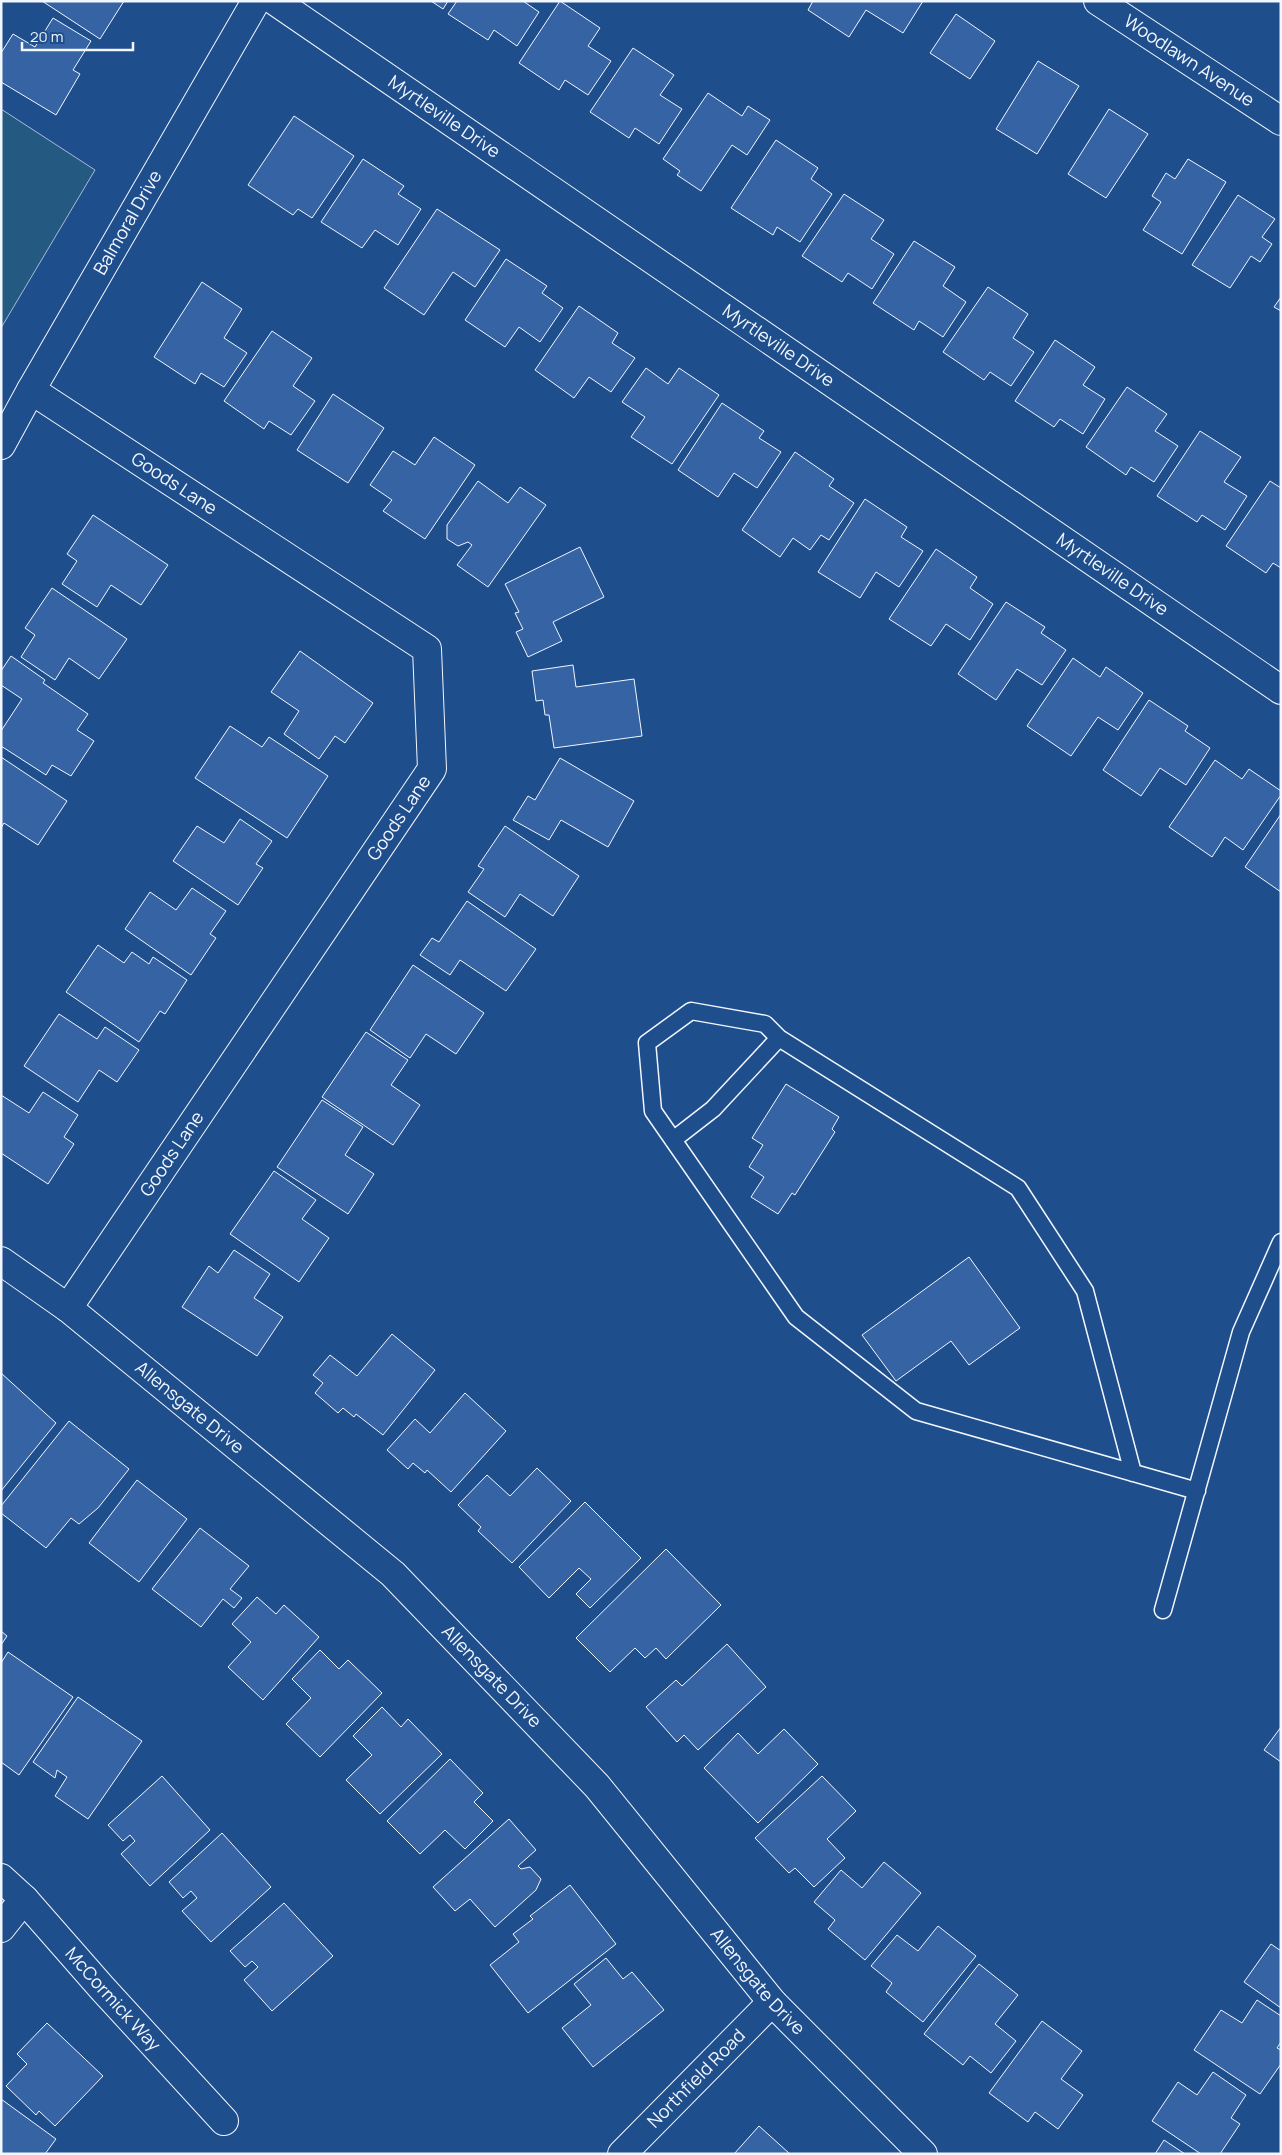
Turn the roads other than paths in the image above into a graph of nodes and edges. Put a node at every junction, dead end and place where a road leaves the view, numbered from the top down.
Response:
1 (256, 1) edge
2 (275, 1) edge
3 (1098, 1) edge
4 (1281, 120) edge
5 (31, 390) junction
6 (1, 445) edge
7 (1281, 690) edge
8 (779, 1038) junction
9 (673, 1140) junction
10 (1281, 1242) edge
11 (1, 1261) edge
12 (68, 1308) junction
13 (1133, 1473) junction
14 (1197, 1491) junction
15 (1164, 1610) dead end
16 (1, 1878) edge
17 (24, 1899) junction
18 (1, 1928) edge
19 (772, 2002) junction
20 (224, 2121) dead end
21 (622, 2154) edge
22 (923, 2154) edge

1 - 5 street, Balmoral Drive
2 - 7 street, Myrtleville Drive
3 - 4 street, Woodlawn Avenue
5 - 6 street, Balmoral Drive
5 - 12 street, Goods Lane
8 - 9 lane
8 - 9 lane
8 - 13 lane
9 - 13 lane
10 - 14 lane
11 - 12 street, Allensgate Drive
12 - 19 street, Allensgate Drive
13 - 14 lane
14 - 15 lane
16 - 17 street, McCormick Way
17 - 18 street
17 - 20 street, McCormick Way
19 - 21 street, Northfield Road
19 - 22 street, Allensgate Drive

